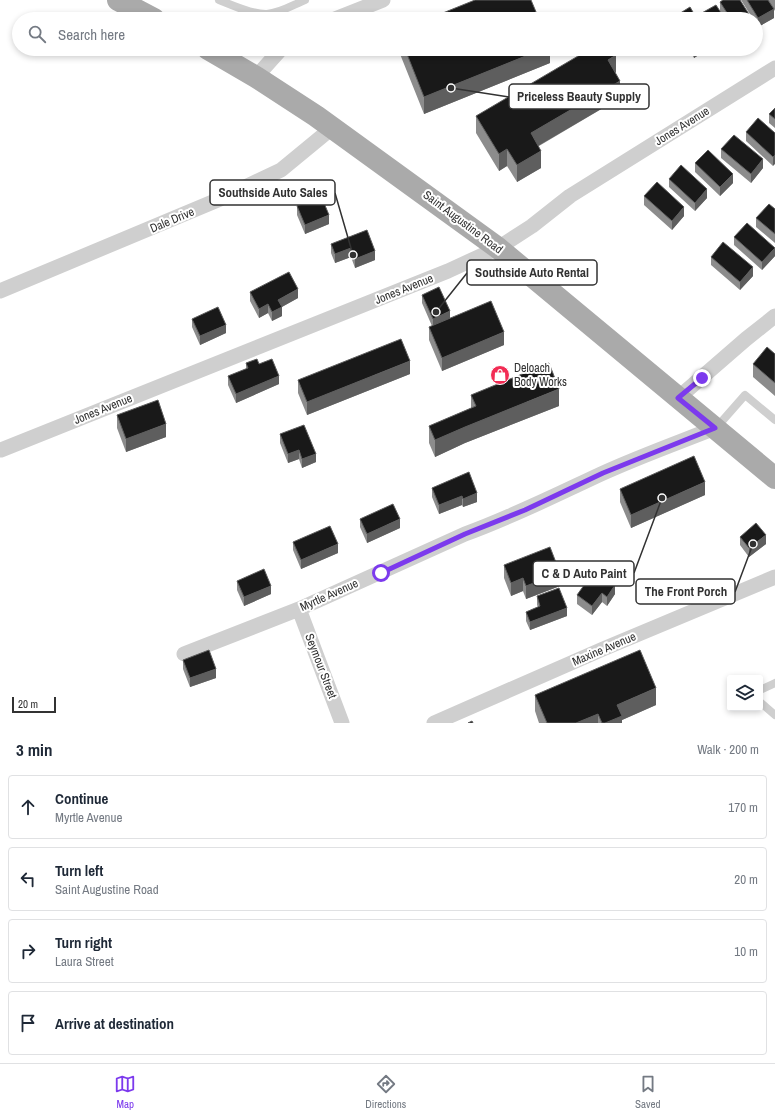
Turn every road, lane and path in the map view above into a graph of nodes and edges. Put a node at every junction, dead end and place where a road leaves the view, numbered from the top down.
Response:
1 (118, 0) edge
2 (219, 0) edge
3 (305, 0) edge
4 (383, 0) edge
5 (141, 12) edge
6 (254, 12) edge
7 (275, 12) edge
8 (353, 12) edge
9 (220, 56) edge
10 (275, 56) edge
11 (775, 68) edge
12 (256, 77) junction
13 (332, 128) junction
14 (498, 248) junction
15 (0, 291) edge
16 (775, 316) edge
17 (678, 398) junction
18 (775, 420) edge
19 (715, 428) junction
20 (1, 450) dead end
21 (773, 472) edge
22 (775, 577) edge
23 (299, 609) junction
24 (184, 654) dead end
25 (775, 683) edge
26 (763, 689) edge
27 (763, 705) edge
28 (775, 715) edge
29 (342, 723) edge
30 (434, 723) edge

1 - 5 main road
2 - 6 lane
3 - 7 lane
4 - 8 street
9 - 12 main road, Saint Augustine Road
10 - 12 street
11 - 14 street, Jones Avenue
12 - 13 main road, Saint Augustine Road
13 - 14 main road, Saint Augustine Road
13 - 15 street, Dale Drive
14 - 17 main road, Saint Augustine Road
14 - 20 street, Jones Avenue
16 - 17 street
17 - 19 main road, Saint Augustine Road
18 - 19 lane
19 - 21 main road, Saint Augustine Road
19 - 23 street, Myrtle Avenue
22 - 30 street, Maxine Avenue
23 - 24 street, Myrtle Avenue
23 - 29 street, Seymour Street
25 - 26 lane
27 - 28 lane

